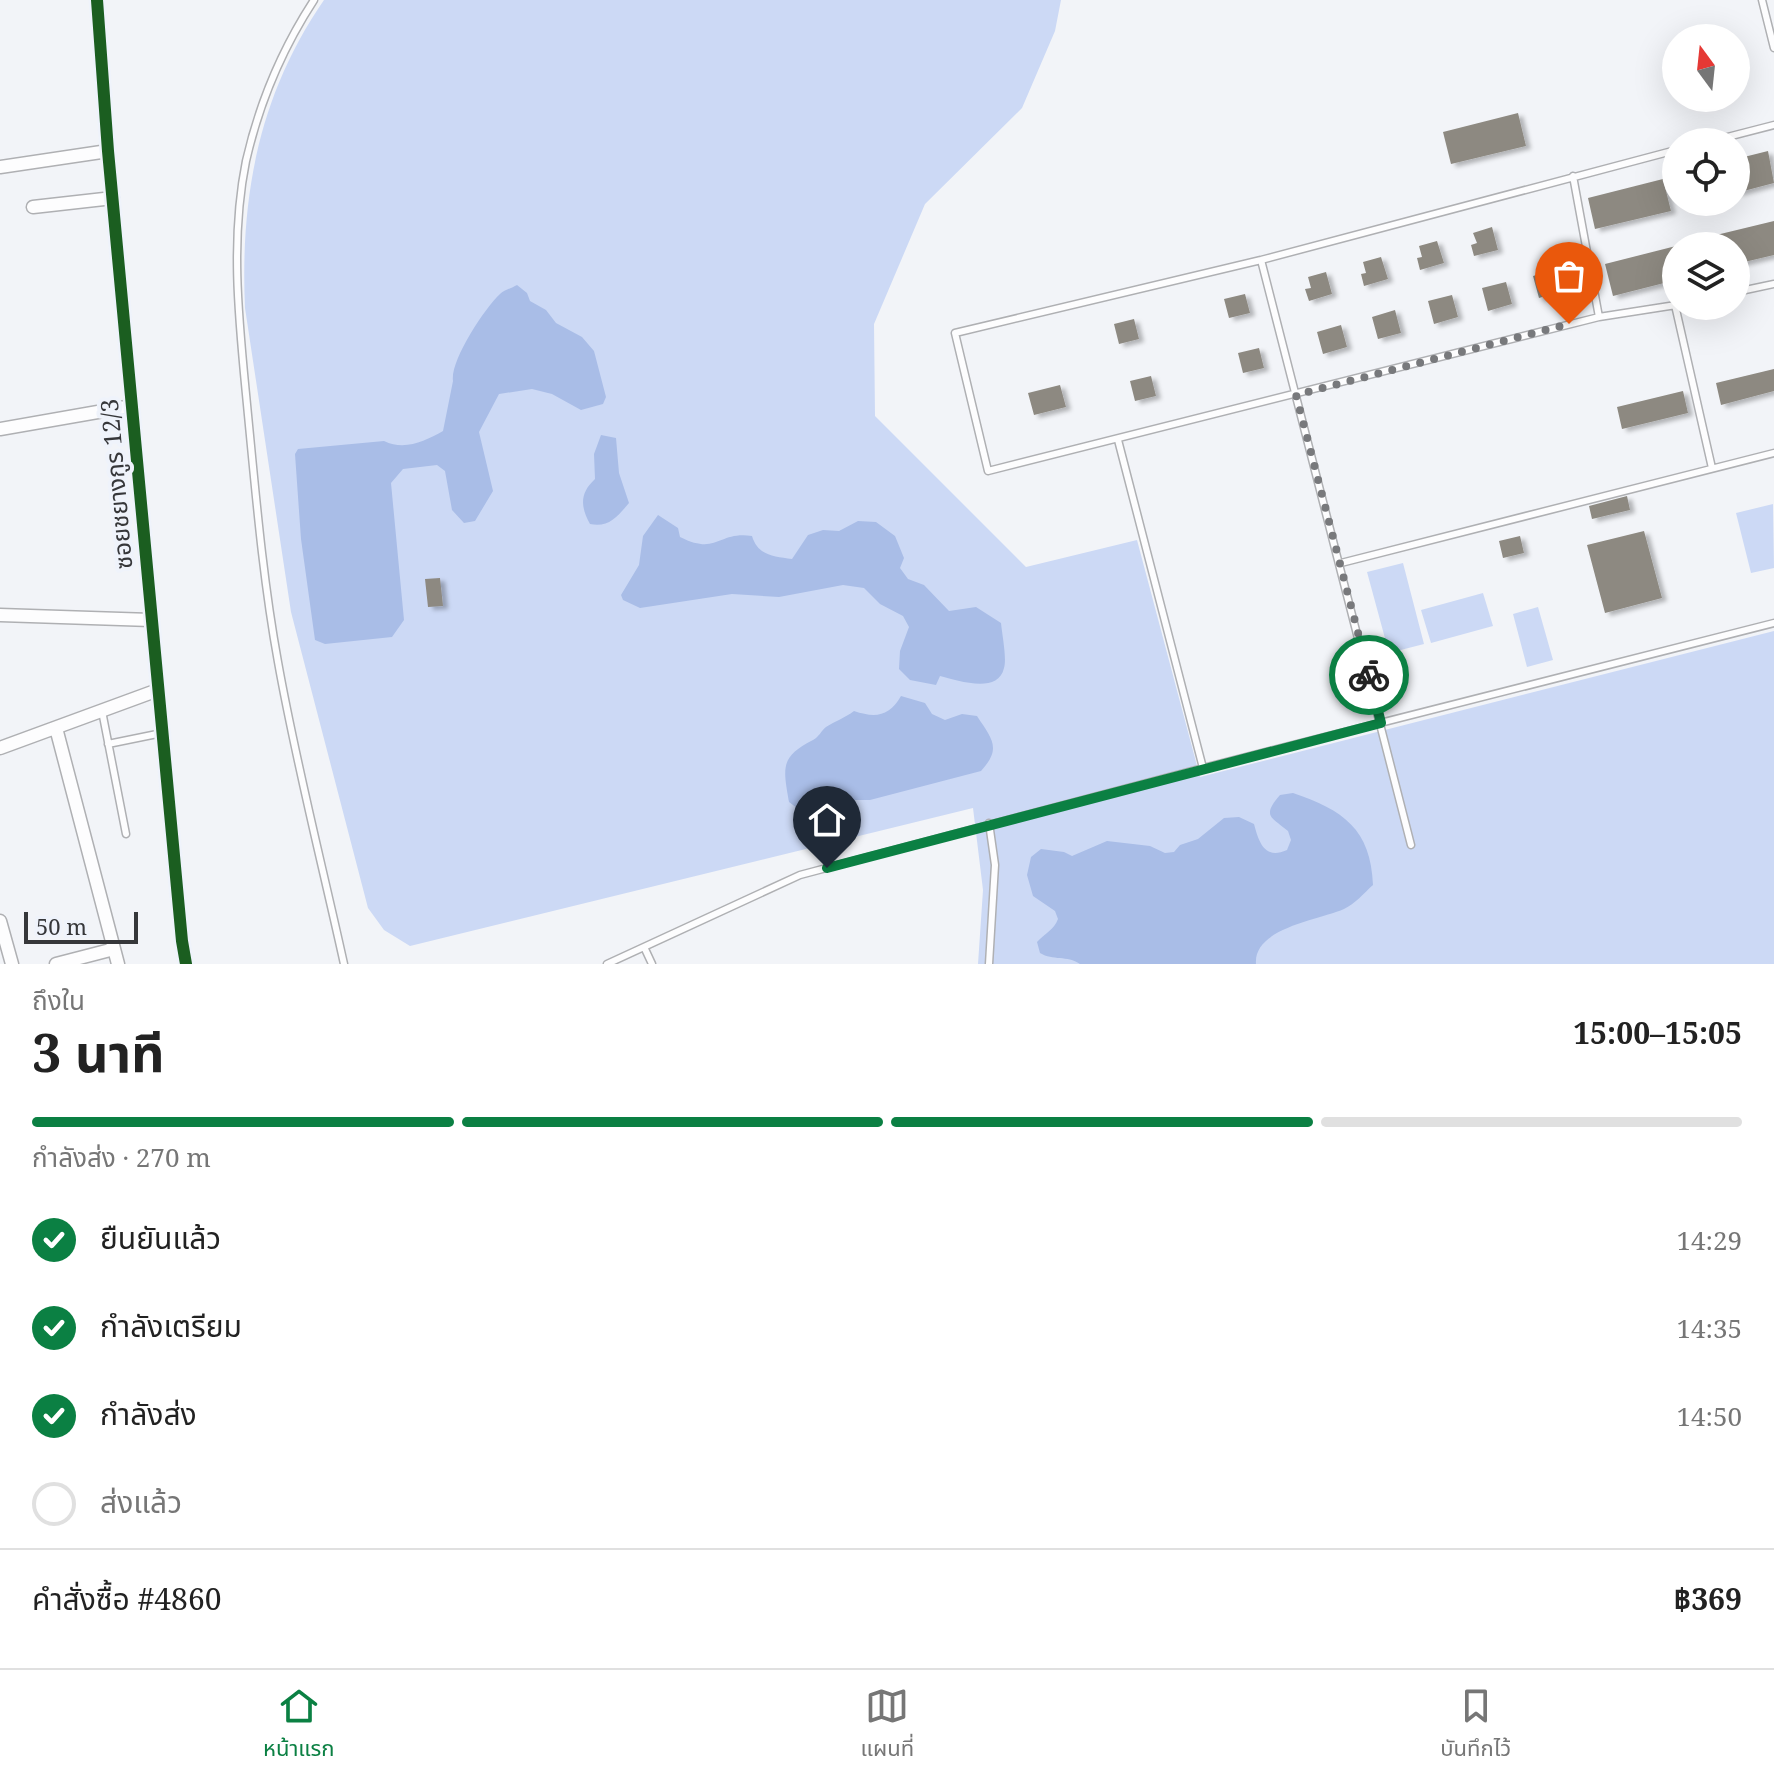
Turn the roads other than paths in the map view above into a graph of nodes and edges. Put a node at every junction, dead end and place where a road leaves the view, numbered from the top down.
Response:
1 (97, 0) edge
2 (314, 0) edge
3 (1762, 0) edge
4 (1771, 24) edge
5 (1774, 48) edge
6 (1774, 125) edge
7 (1750, 131) edge
8 (108, 151) junction
9 (1662, 154) edge
10 (0, 167) edge
11 (1573, 176) junction
12 (113, 198) junction
13 (33, 207) dead end
14 (1261, 260) junction
15 (1774, 284) edge
16 (1750, 289) edge
17 (1662, 307) edge
18 (1599, 317) junction
19 (1679, 320) edge
20 (1296, 395) junction
21 (132, 406) junction
22 (0, 429) edge
23 (1118, 440) junction
24 (1774, 453) edge
25 (1712, 468) junction
26 (1341, 563) junction
27 (0, 615) edge
28 (151, 620) junction
29 (1774, 623) edge
30 (158, 690) junction
31 (102, 711) junction
32 (1381, 723) junction
33 (56, 728) junction
34 (162, 733) junction
35 (108, 744) junction
36 (0, 748) edge
37 (1203, 768) junction
38 (989, 823) junction
39 (126, 834) dead end
40 (1411, 845) dead end
41 (0, 921) edge
42 (114, 949) junction
43 (645, 949) junction
44 (12, 964) edge
45 (56, 964) edge
46 (118, 964) edge
47 (186, 964) edge
48 (344, 964) edge
49 (607, 964) edge
50 (652, 964) edge
51 (989, 964) edge

1 - 8 street, ซอยชยางกูร 12/3
2 - 48 lane
3 - 4 lane
4 - 5 lane
6 - 7 lane
8 - 10 street
8 - 12 street, ซอยชยางกูร 12/3
9 - 11 lane
11 - 14 lane
11 - 18 lane
12 - 13 street
12 - 21 street, ซอยชยางกูร 12/3
14 - 20 lane
14 - 23 lane
15 - 16 lane
17 - 18 lane
18 - 20 lane
19 - 25 lane
20 - 23 lane
20 - 26 lane
21 - 22 street
21 - 28 street, ซอยชยางกูร 12/3
23 - 37 lane
24 - 25 lane
25 - 26 lane
26 - 32 lane
27 - 28 street
28 - 30 street, ซอยชยางกูร 12/3
29 - 32 lane
30 - 31 street
30 - 34 street, ซอยชยางกูร 12/3
31 - 33 street
31 - 35 lane
32 - 37 lane
32 - 40 lane
33 - 36 street
33 - 42 street
34 - 35 lane
34 - 47 street, ซอยชยางกูร 12/3
35 - 39 lane
37 - 38 lane
38 - 43 lane
38 - 51 lane
41 - 44 street
42 - 45 street
42 - 46 street
43 - 49 lane
43 - 50 lane

